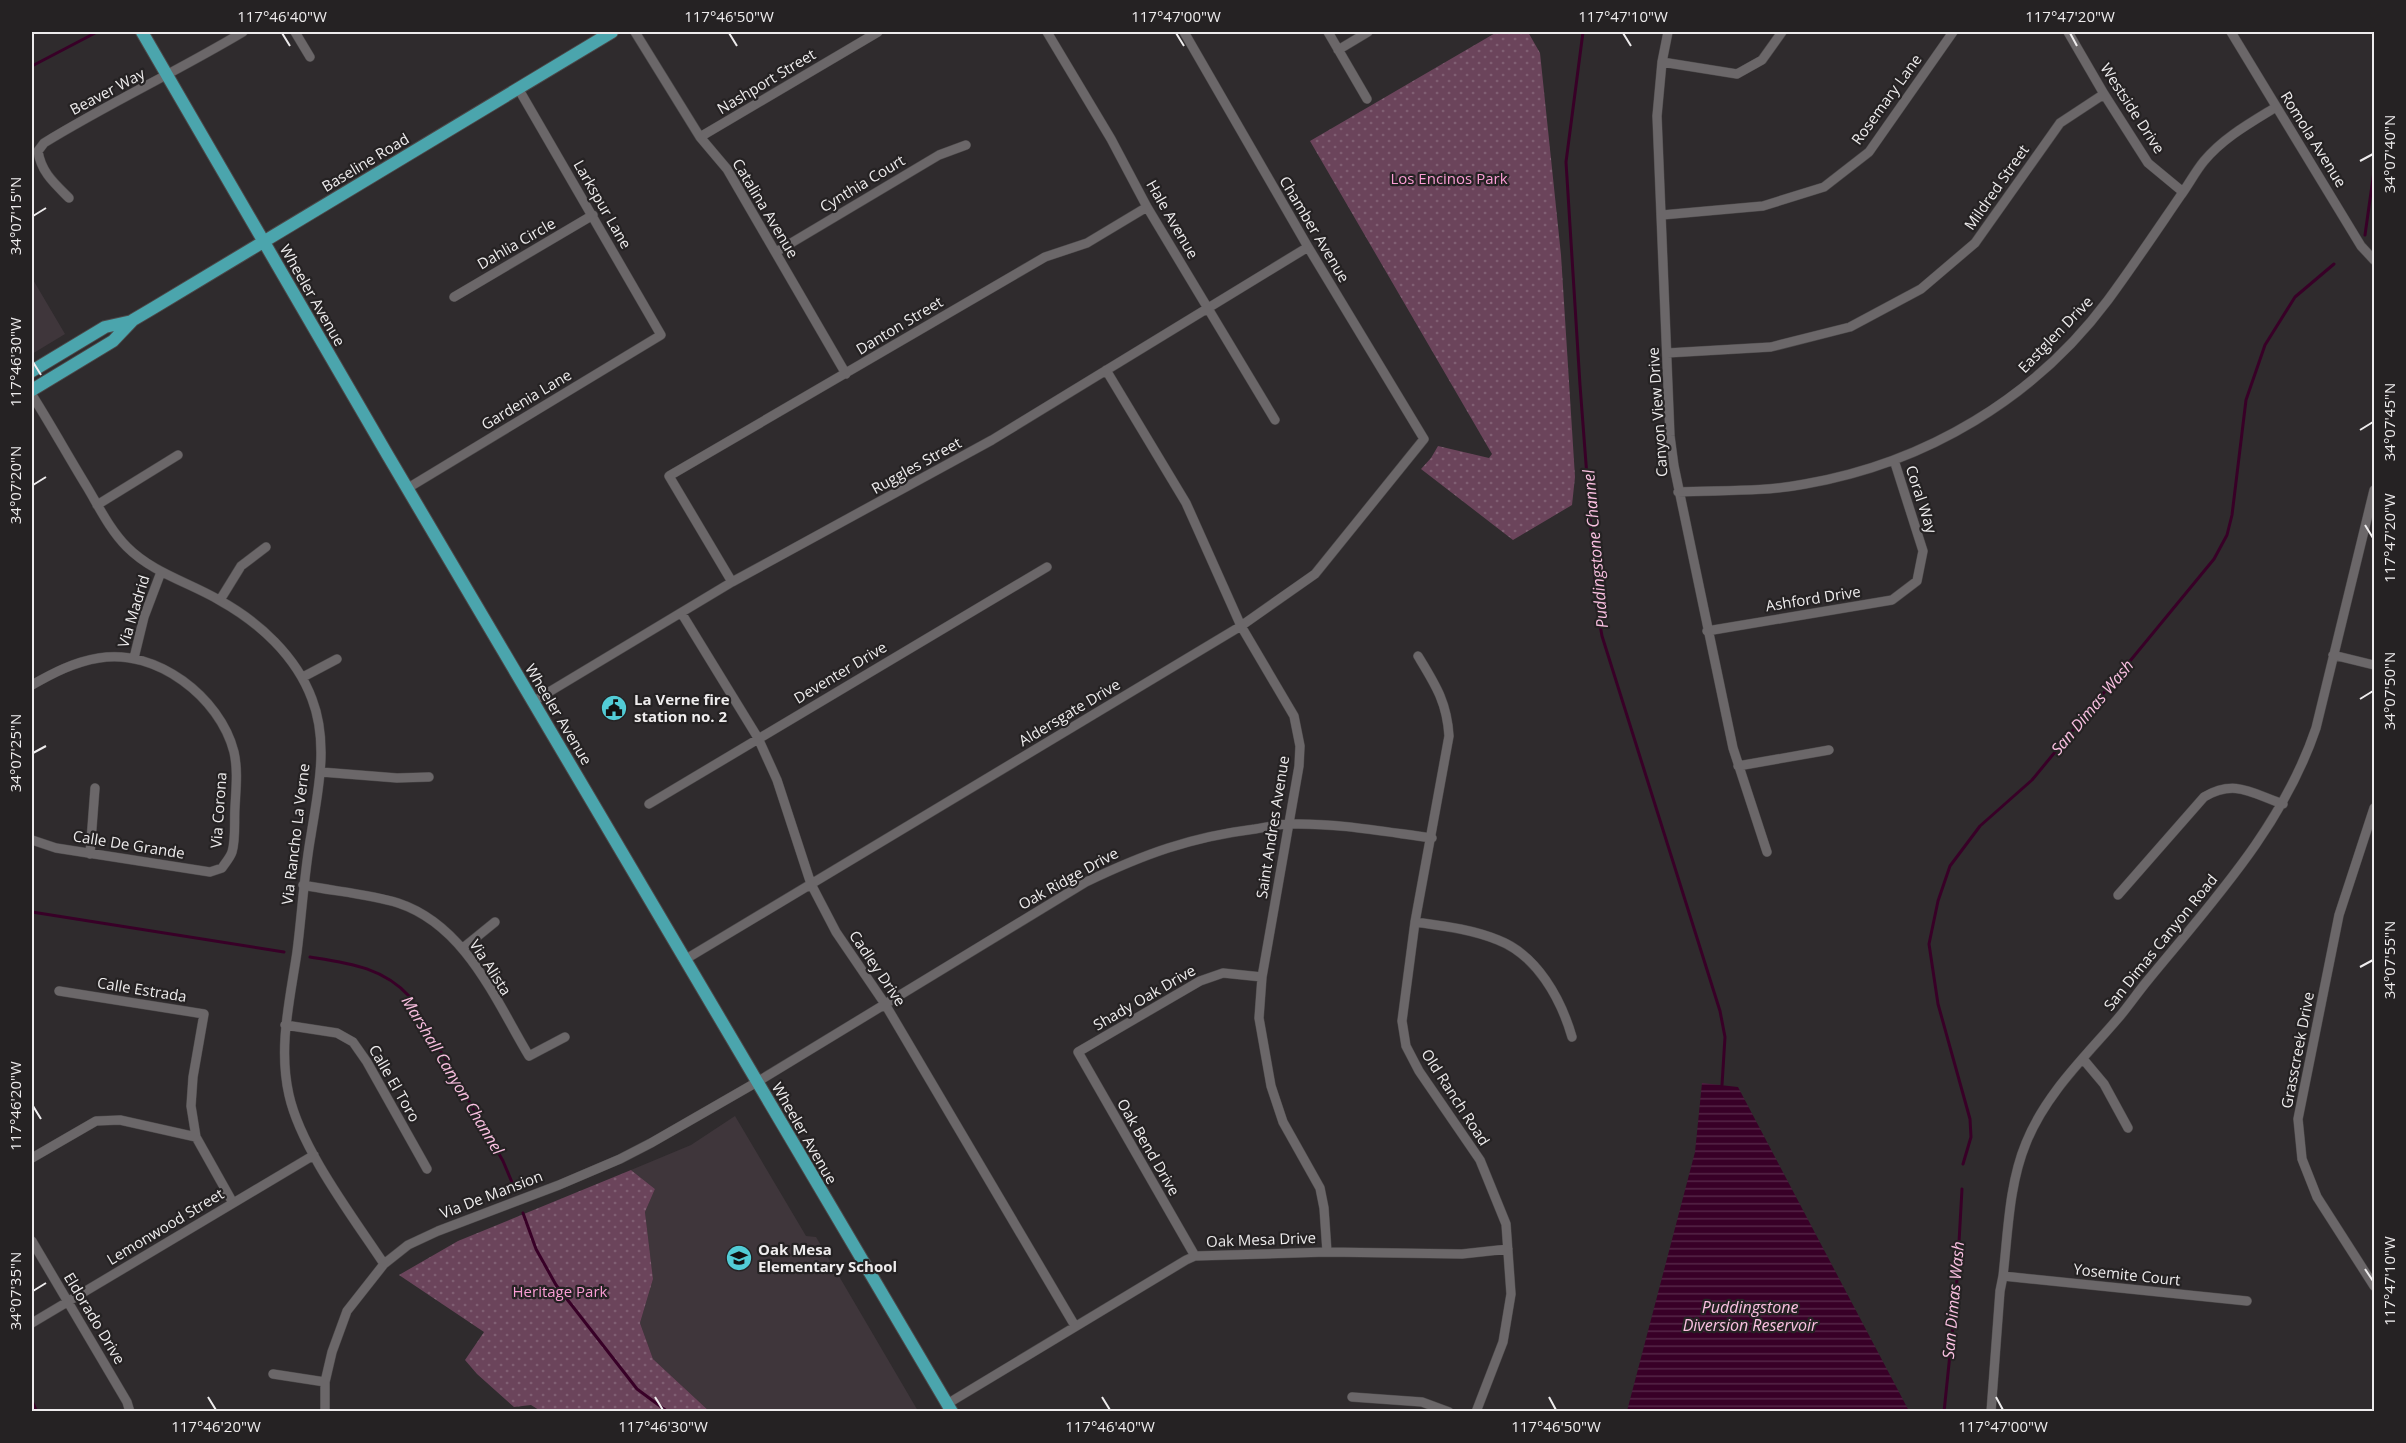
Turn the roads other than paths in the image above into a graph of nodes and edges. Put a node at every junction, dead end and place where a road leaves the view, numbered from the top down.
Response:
1 (142, 32) edge
2 (243, 32) edge
3 (295, 32) edge
4 (612, 32) edge
5 (635, 32) edge
6 (878, 32) edge
7 (1047, 32) edge
8 (1184, 32) edge
9 (1328, 32) edge
10 (1368, 32) edge
11 (1668, 32) edge
12 (1782, 32) edge
13 (1953, 32) edge
14 (2068, 32) edge
15 (2231, 32) edge
16 (1338, 50) junction
17 (310, 57) dead end
18 (1662, 62) junction
19 (168, 75) junction
20 (518, 88) junction
21 (2104, 94) junction
22 (1367, 99) dead end
23 (2276, 107) junction
24 (699, 137) junction
25 (966, 145) dead end
26 (2183, 192) junction
27 (69, 198) dead end
28 (1147, 207) junction
29 (592, 215) junction
30 (1662, 215) junction
31 (264, 241) junction
32 (1308, 247) junction
33 (776, 252) junction
34 (2374, 260) edge
35 (454, 297) dead end
36 (1208, 308) junction
37 (134, 320) junction
38 (661, 335) joint
39 (1667, 353) junction
40 (1106, 370) junction
41 (32, 371) edge
42 (846, 374) junction
43 (32, 390) edge
44 (32, 395) edge
45 (1275, 420) dead end
46 (1424, 439) joint
47 (178, 455) dead end
48 (1894, 460) junction
49 (408, 488) junction
50 (2374, 490) edge
51 (1678, 492) junction
52 (97, 505) junction
53 (266, 546) dead end
54 (1047, 567) dead end
55 (161, 572) junction
56 (1917, 581) joint
57 (732, 582) junction
58 (220, 600) junction
59 (682, 614) junction
60 (1241, 626) junction
61 (1707, 631) junction
62 (2333, 655) junction
63 (1418, 656) dead end
64 (134, 658) junction
65 (337, 659) dead end
66 (2374, 665) edge
67 (303, 677) junction
68 (32, 686) edge
69 (534, 701) junction
70 (758, 738) junction
71 (1829, 750) dead end
72 (1738, 766) junction
73 (321, 772) junction
74 (429, 777) dead end
75 (95, 788) dead end
76 (649, 804) dead end
77 (2283, 804) junction
78 (2374, 808) edge
79 (1290, 824) junction
80 (1432, 838) junction
81 (32, 840) edge
82 (1767, 852) dead end
83 (90, 854) junction
84 (222, 868) joint
85 (811, 884) junction
86 (303, 885) junction
87 (2118, 895) dead end
88 (495, 922) dead end
89 (1415, 922) junction
90 (463, 948) junction
91 (686, 959) junction
92 (1262, 977) junction
93 (59, 991) dead end
94 (885, 1004) junction
95 (285, 1025) junction
96 (565, 1037) dead end
97 (1572, 1037) dead end
98 (1078, 1052) joint
99 (2083, 1059) junction
100 (757, 1082) junction
101 (2128, 1128) dead end
102 (196, 1137) junction
103 (314, 1155) junction
104 (32, 1158) edge
105 (427, 1169) dead end
106 (233, 1203) junction
107 (32, 1241) edge
108 (1508, 1249) junction
109 (1327, 1252) junction
110 (1195, 1256) junction
111 (384, 1264) junction
112 (2003, 1276) junction
113 (2374, 1286) edge
114 (68, 1301) junction
115 (2247, 1301) dead end
116 (32, 1323) edge
117 (1076, 1326) junction
118 (273, 1374) dead end
119 (325, 1382) junction
120 (1352, 1397) dead end
121 (950, 1408) edge
122 (1991, 1411) edge
123 (130, 1412) edge
124 (325, 1412) edge
125 (1449, 1412) edge
126 (1476, 1412) edge
127 (1996, 1412) edge

1 - 19 main road, Wheeler Avenue
2 - 19 street, Beaver Way
3 - 17 street
4 - 20 main road, Baseline Road
5 - 24 street, Catalina Avenue
6 - 24 street, Nashport Street
7 - 28 street, Hale Avenue
8 - 32 street, Chamber Avenue
9 - 16 street
10 - 16 street
11 - 18 street, Canyon View Drive
12 - 18 street
13 - 30 street, Rosemary Lane
14 - 21 street, Westside Drive
15 - 23 street, Romola Avenue
16 - 22 street
18 - 30 street, Canyon View Drive
19 - 27 street, Beaver Way
19 - 31 main road, Wheeler Avenue
20 - 29 street, Larkspur Lane
20 - 31 main road, Baseline Road
21 - 26 street, Westside Drive
21 - 39 street, Mildred Street
23 - 26 street, Eastglen Drive
23 - 34 street, Romola Avenue
24 - 33 street, Catalina Avenue
25 - 33 street, Cynthia Court
26 - 48 street, Eastglen Drive
28 - 36 street, Hale Avenue
28 - 42 street, Danton Street
29 - 35 street, Dahlia Circle
29 - 38 street, Larkspur Lane
30 - 39 street, Canyon View Drive
31 - 37 main road, Baseline Road
31 - 49 main road, Wheeler Avenue
32 - 36 street, Ruggles Street
32 - 46 street, Chamber Avenue
33 - 42 street, Catalina Avenue
36 - 40 street, Ruggles Street
36 - 45 street, Hale Avenue
37 - 41 main road, Baseline Road
37 - 43 main road, Baseline Road
38 - 49 street, Gardenia Lane
39 - 51 street, Canyon View Drive
40 - 57 street, Ruggles Street
40 - 60 street, Saint Andres Avenue
42 - 57 street, Danton Street
44 - 52 street, Via Rancho La Verne
46 - 60 street, Aldersgate Drive
47 - 52 street
48 - 51 street, Eastglen Drive
48 - 56 street, Coral Way
49 - 69 main road, Wheeler Avenue
50 - 62 street, San Dimas Canyon Road
51 - 61 street, Canyon View Drive
52 - 55 street, Via Rancho La Verne
53 - 58 street
54 - 70 street, Deventer Drive
55 - 58 street, Via Rancho La Verne
55 - 64 street, Via Madrid
56 - 61 street, Ashford Drive
57 - 59 street, Ruggles Street
58 - 67 street, Via Rancho La Verne
59 - 69 street, Ruggles Street
59 - 70 street, Cadley Drive
60 - 79 street, Saint Andres Avenue
60 - 85 street, Aldersgate Drive
61 - 72 street, Canyon View Drive
62 - 66 street
62 - 77 street, San Dimas Canyon Road
63 - 80 street, Old Ranch Road
64 - 68 street, Via Corona
64 - 84 street, Via Corona
65 - 67 street
67 - 73 street, Via Rancho La Verne
69 - 91 main road, Wheeler Avenue
70 - 76 street, Deventer Drive
70 - 85 street, Cadley Drive
71 - 72 street
72 - 82 street, Canyon View Drive
73 - 74 street
73 - 86 street, Via Rancho La Verne
75 - 83 street
77 - 87 street
77 - 99 street, San Dimas Canyon Road
78 - 113 street, Grasscreek Drive
79 - 80 street, Oak Ridge Drive
79 - 92 street, Saint Andres Avenue
79 - 94 street, Oak Ridge Drive
80 - 89 street, Old Ranch Road
81 - 83 street, Calle De Grande
83 - 84 street, Calle De Grande
85 - 91 street, Aldersgate Drive
85 - 94 street, Cadley Drive
86 - 90 street, Via Alista
86 - 95 street, Via Rancho La Verne
88 - 90 street
89 - 97 street
89 - 108 street, Old Ranch Road
90 - 96 street, Via Alista
91 - 100 main road, Wheeler Avenue
92 - 98 street, Shady Oak Drive
92 - 109 street, Saint Andres Avenue
93 - 102 street, Calle Estrada
94 - 100 street, Oak Ridge Drive
94 - 117 street, Cadley Drive
95 - 103 street, Via Rancho La Verne
95 - 105 street, Calle El Toro
98 - 110 street, Oak Bend Drive
99 - 101 street
99 - 112 street, San Dimas Canyon Road
100 - 111 street, Via De Mansion
100 - 121 main road, Wheeler Avenue
102 - 104 street
102 - 106 street
103 - 106 street, Lemonwood Street
103 - 111 street, Via Rancho La Verne
106 - 114 street, Lemonwood Street
107 - 114 street, Eldorado Drive
108 - 109 street, Oak Mesa Drive
108 - 126 street, Old Ranch Road
109 - 110 street, Oak Mesa Drive
110 - 117 street, Oak Mesa Drive
111 - 119 street, Via De Mansion
112 - 115 street, Yosemite Court
112 - 122 street, San Dimas Canyon Road
114 - 116 street, Lemonwood Street
114 - 123 street, Eldorado Drive
117 - 121 street, Oak Mesa Drive
118 - 119 street
119 - 124 street, Via De Mansion
120 - 125 street
122 - 127 street

